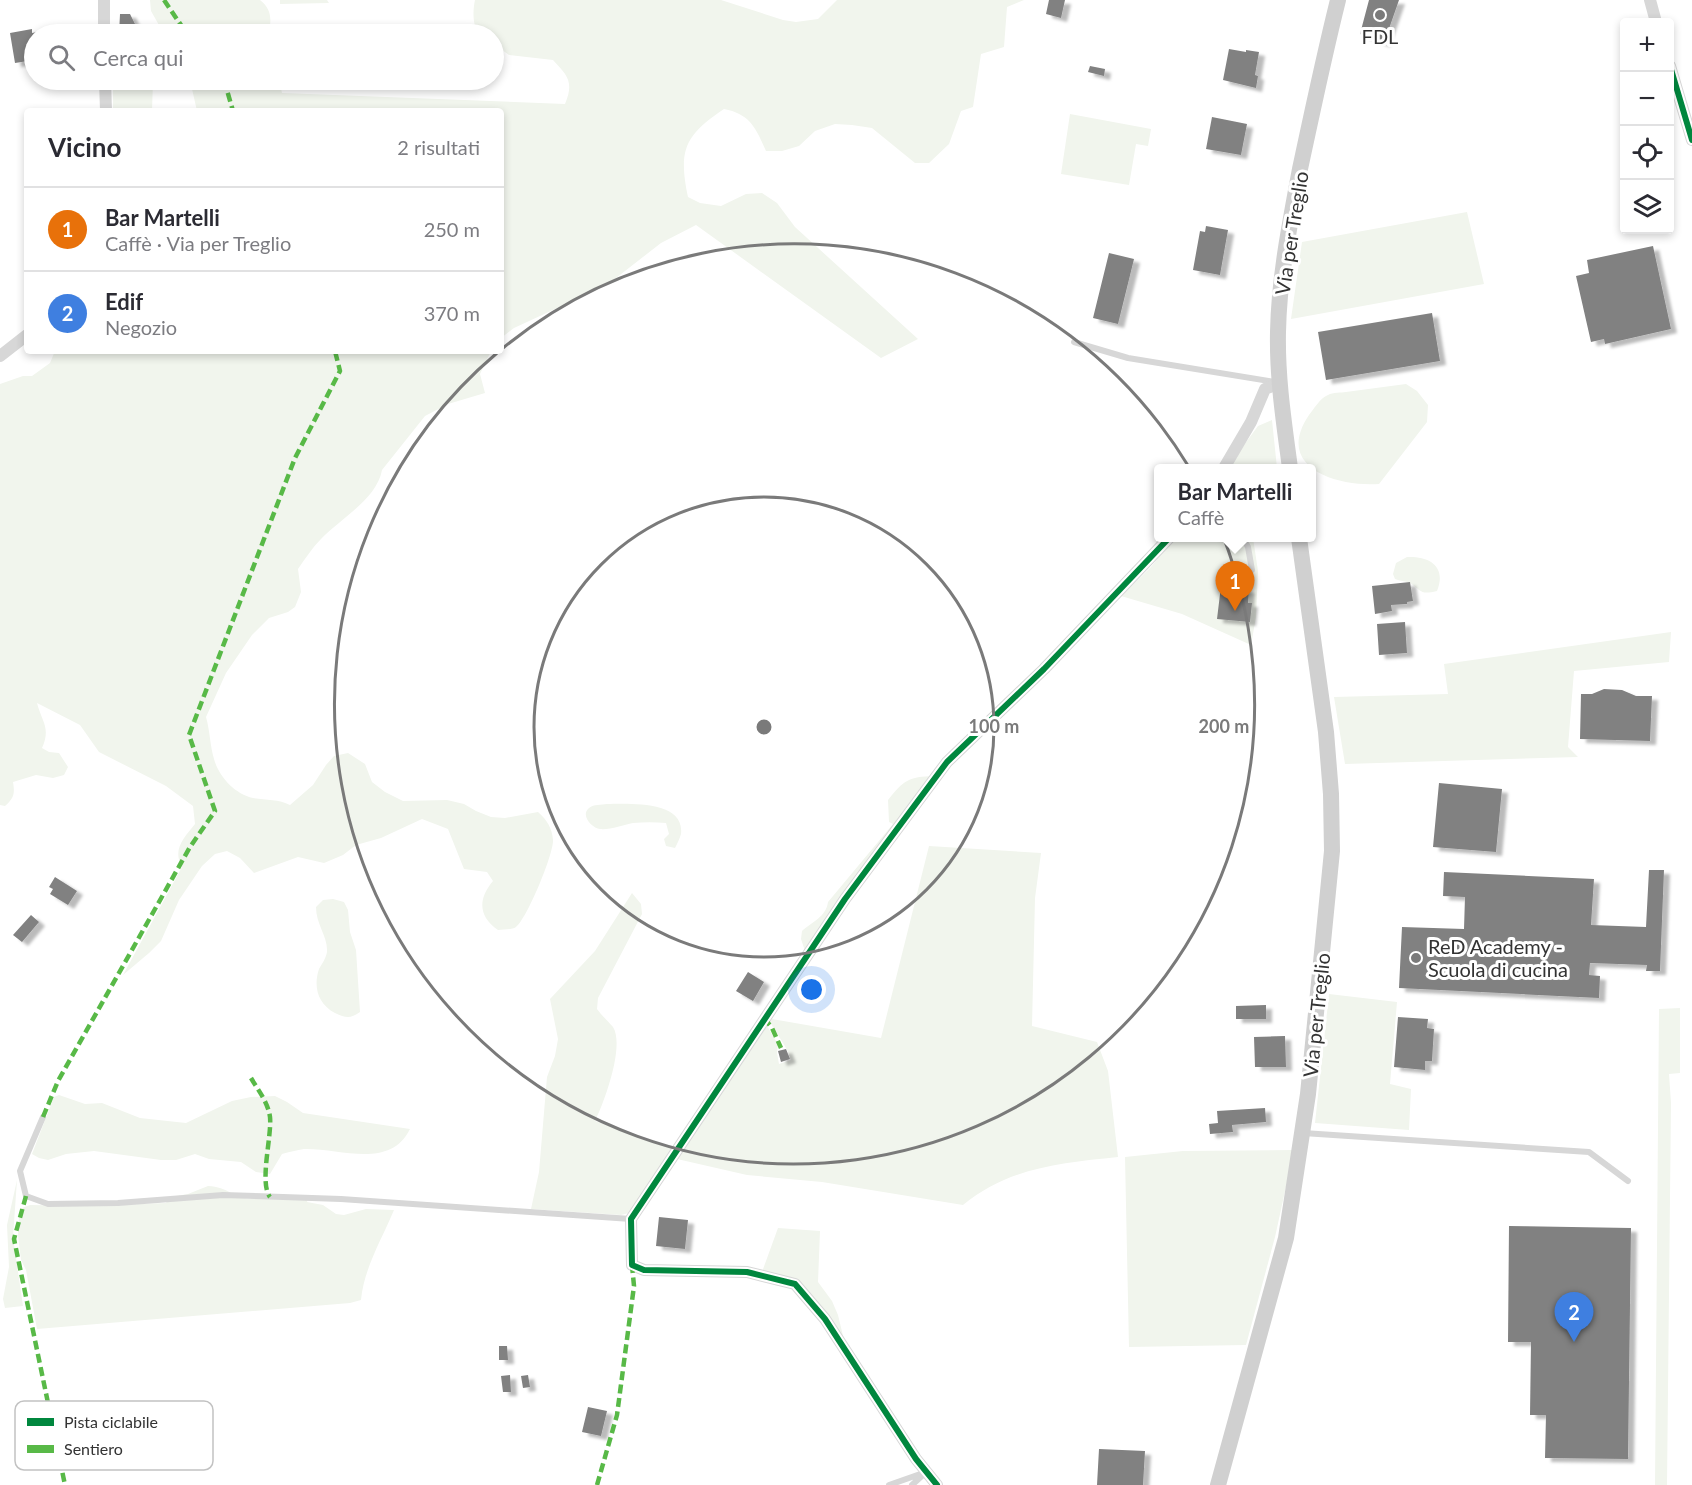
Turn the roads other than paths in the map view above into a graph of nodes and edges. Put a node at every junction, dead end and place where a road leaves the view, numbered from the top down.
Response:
1 (104, 0) edge
2 (1338, 0) edge
3 (1650, 0) edge
4 (1655, 18) edge
5 (104, 24) edge
6 (1672, 72) edge
7 (105, 90) edge
8 (106, 108) edge
9 (1692, 140) edge
10 (24, 337) edge
11 (1074, 342) dead end
12 (0, 356) edge
13 (1279, 383) junction
14 (1226, 464) edge
15 (1289, 464) edge
16 (1164, 542) edge
17 (1245, 542) edge
18 (1300, 542) edge
19 (1234, 573) dead end
20 (43, 1117) dead end
21 (1303, 1133) junction
22 (1628, 1181) dead end
23 (631, 1219) junction
24 (926, 1472) junction
25 (889, 1485) edge
26 (912, 1485) edge
27 (937, 1485) edge
28 (1218, 1485) edge

1 - 5 street
2 - 13 main road, Via per Treglio
3 - 4 street
6 - 9 street
7 - 8 street
10 - 12 street
11 - 13 lane
13 - 14 street
13 - 15 main road, Via per Treglio
16 - 23 street
17 - 19 lane
18 - 21 main road, Via per Treglio
20 - 23 lane
21 - 22 lane
21 - 28 main road, Via per Treglio
23 - 24 street
24 - 25 lane
24 - 26 lane
24 - 27 street

